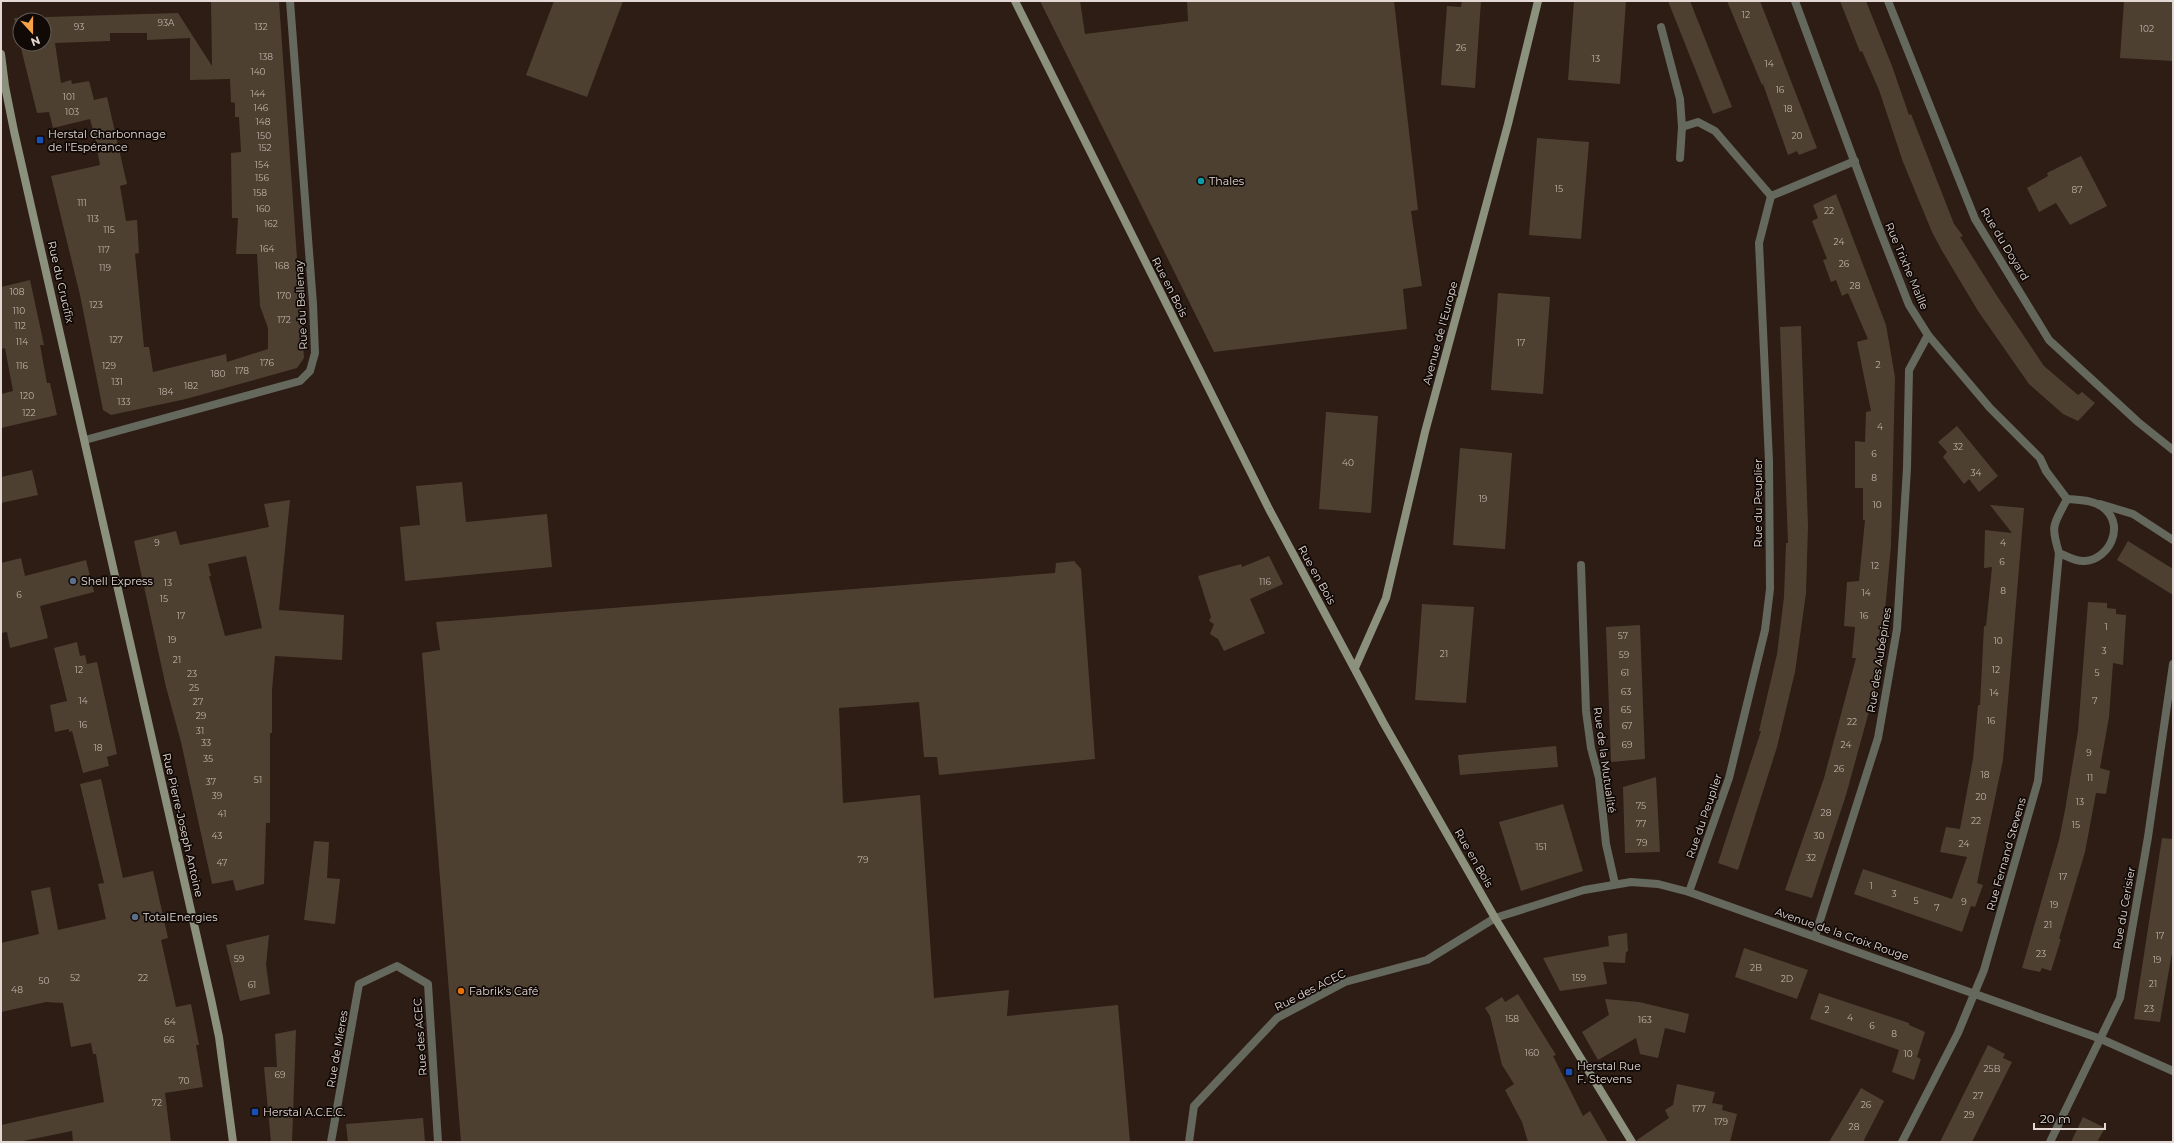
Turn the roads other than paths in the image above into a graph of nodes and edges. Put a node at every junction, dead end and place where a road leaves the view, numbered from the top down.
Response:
1 (290, 1) edge
2 (1015, 1) edge
3 (1538, 1) edge
4 (1795, 1) edge
5 (1888, 1) edge
6 (1661, 27) dead end
7 (1, 54) edge
8 (1682, 127) junction
9 (1680, 158) dead end
10 (1855, 161) junction
11 (1771, 196) junction
12 (1928, 335) junction
13 (85, 440) junction
14 (2173, 450) edge
15 (2067, 499) junction
16 (2092, 501) junction
17 (102, 514) joint
18 (2173, 540) edge
19 (2059, 553) junction
20 (1581, 565) dead end
21 (2173, 664) edge
22 (1355, 668) junction
23 (1615, 884) junction
24 (1689, 892) junction
25 (1496, 918) junction
26 (1815, 936) junction
27 (359, 984) joint
28 (1975, 993) junction
29 (2101, 1039) junction
30 (2173, 1071) edge
31 (233, 1142) edge
32 (331, 1142) edge
33 (438, 1142) edge
34 (1189, 1142) edge
35 (1632, 1142) edge
36 (1902, 1142) edge
37 (2050, 1142) edge

1 - 13 street, Rue du Bellenay
2 - 22 street, Rue en Bois
3 - 22 street, Avenue de l'Europe
4 - 10 street, Rue Trixhe Maille
5 - 14 street, Rue du Doyard
6 - 8 street
7 - 13 street, Rue du Crucifix
8 - 9 street
8 - 11 street
10 - 11 street
10 - 12 street, Rue Trixhe Maille
11 - 24 street, Rue du Peuplier
12 - 15 street, Rue Trixhe Maille
12 - 26 street, Rue des Aubépines
13 - 17 street, Rue du Crucifix
15 - 16 street
15 - 19 street
16 - 18 street
16 - 19 street
17 - 31 street, Rue Pierre-Joseph Antoine
19 - 28 street, Rue Fernand Stevens
20 - 23 street, Rue de la Mutualité
21 - 29 street, Rue du Cerisier
22 - 25 street, Rue en Bois
23 - 24 street, Avenue de la Croix Rouge
23 - 25 street, Avenue de la Croix Rouge
24 - 26 street, Avenue de la Croix Rouge
25 - 34 street, Rue des ACEC
25 - 35 street, Rue en Bois
26 - 28 street, Avenue de la Croix Rouge
27 - 32 street, Rue de Mieres
27 - 33 street, Rue des ACEC
28 - 29 street, Avenue de la Croix Rouge
28 - 36 street, Rue Fernand Stevens
29 - 30 street, Avenue de la Croix Rouge
29 - 37 street, Rue du Cerisier

